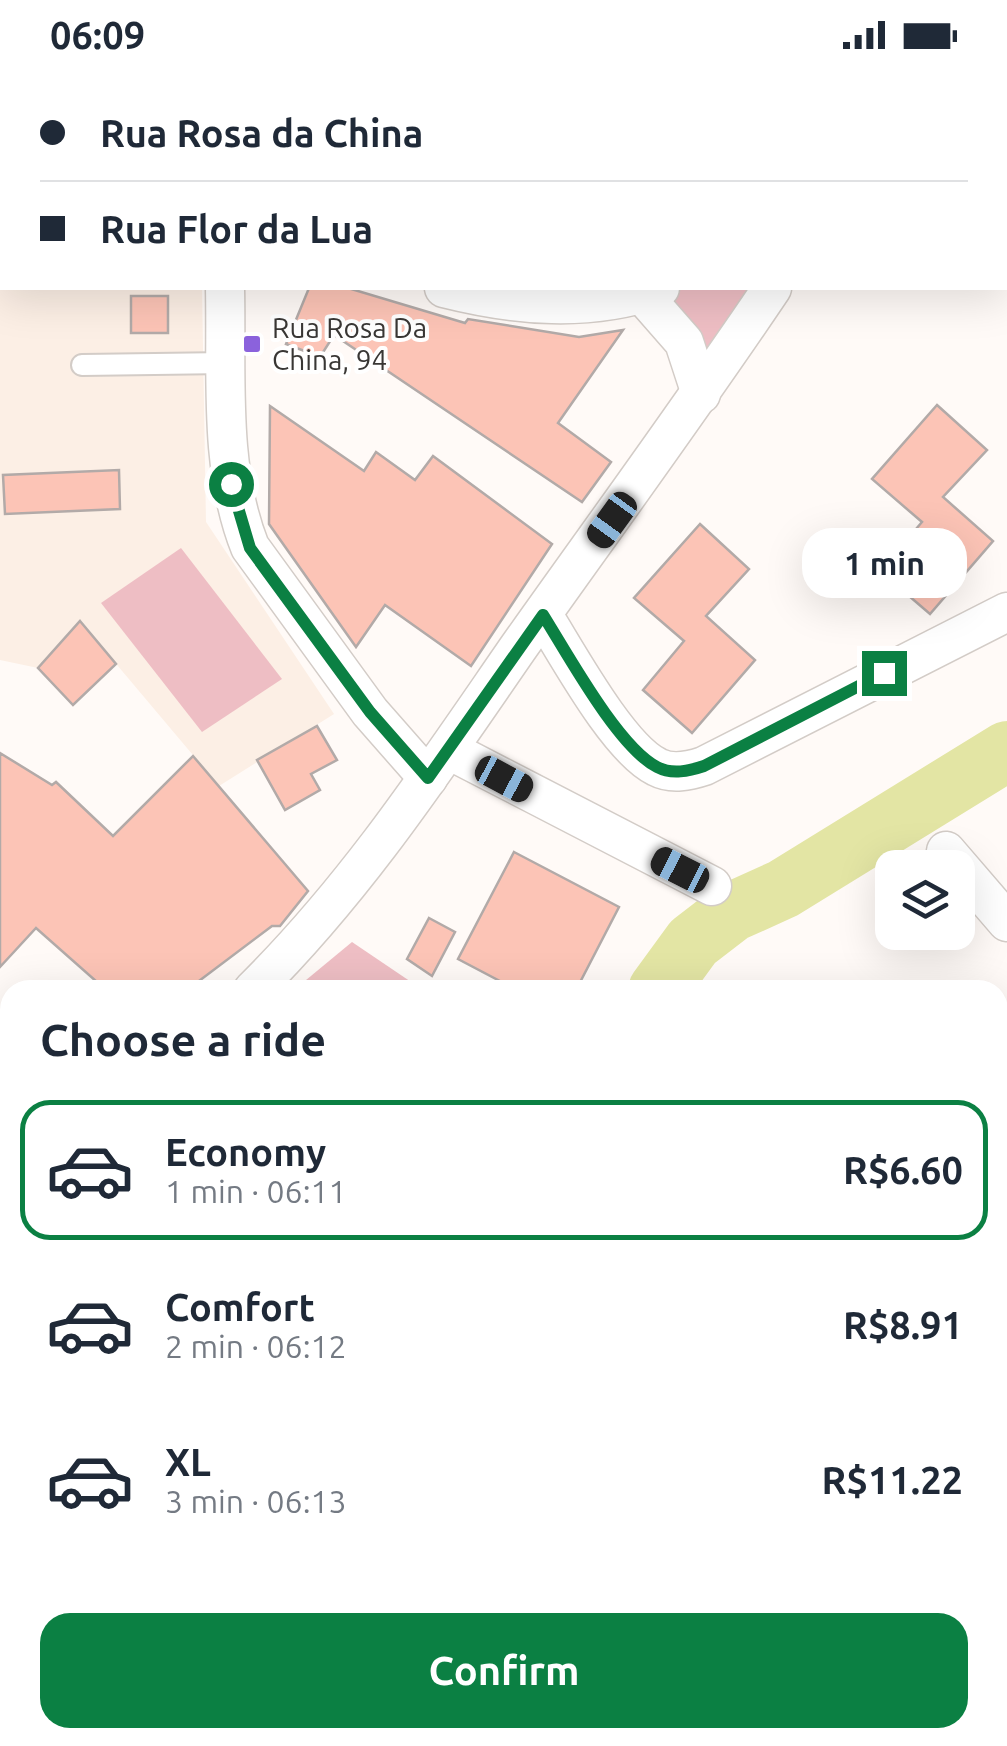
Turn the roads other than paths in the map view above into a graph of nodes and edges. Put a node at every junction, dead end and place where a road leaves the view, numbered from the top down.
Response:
1 (225, 290) edge
2 (452, 290) edge
3 (771, 290) edge
4 (651, 291) edge
5 (227, 363) junction
6 (82, 365) dead end
7 (702, 394) junction
8 (1007, 612) edge
9 (543, 615) junction
10 (439, 764) junction
11 (975, 885) edge
12 (712, 886) dead end
13 (1007, 922) edge
14 (263, 980) edge

1 - 5 street
2 - 4 street
3 - 7 street
4 - 7 street
5 - 6 lane
5 - 10 street
7 - 9 street
8 - 9 street
9 - 10 street
10 - 12 street
10 - 14 street
11 - 13 street

